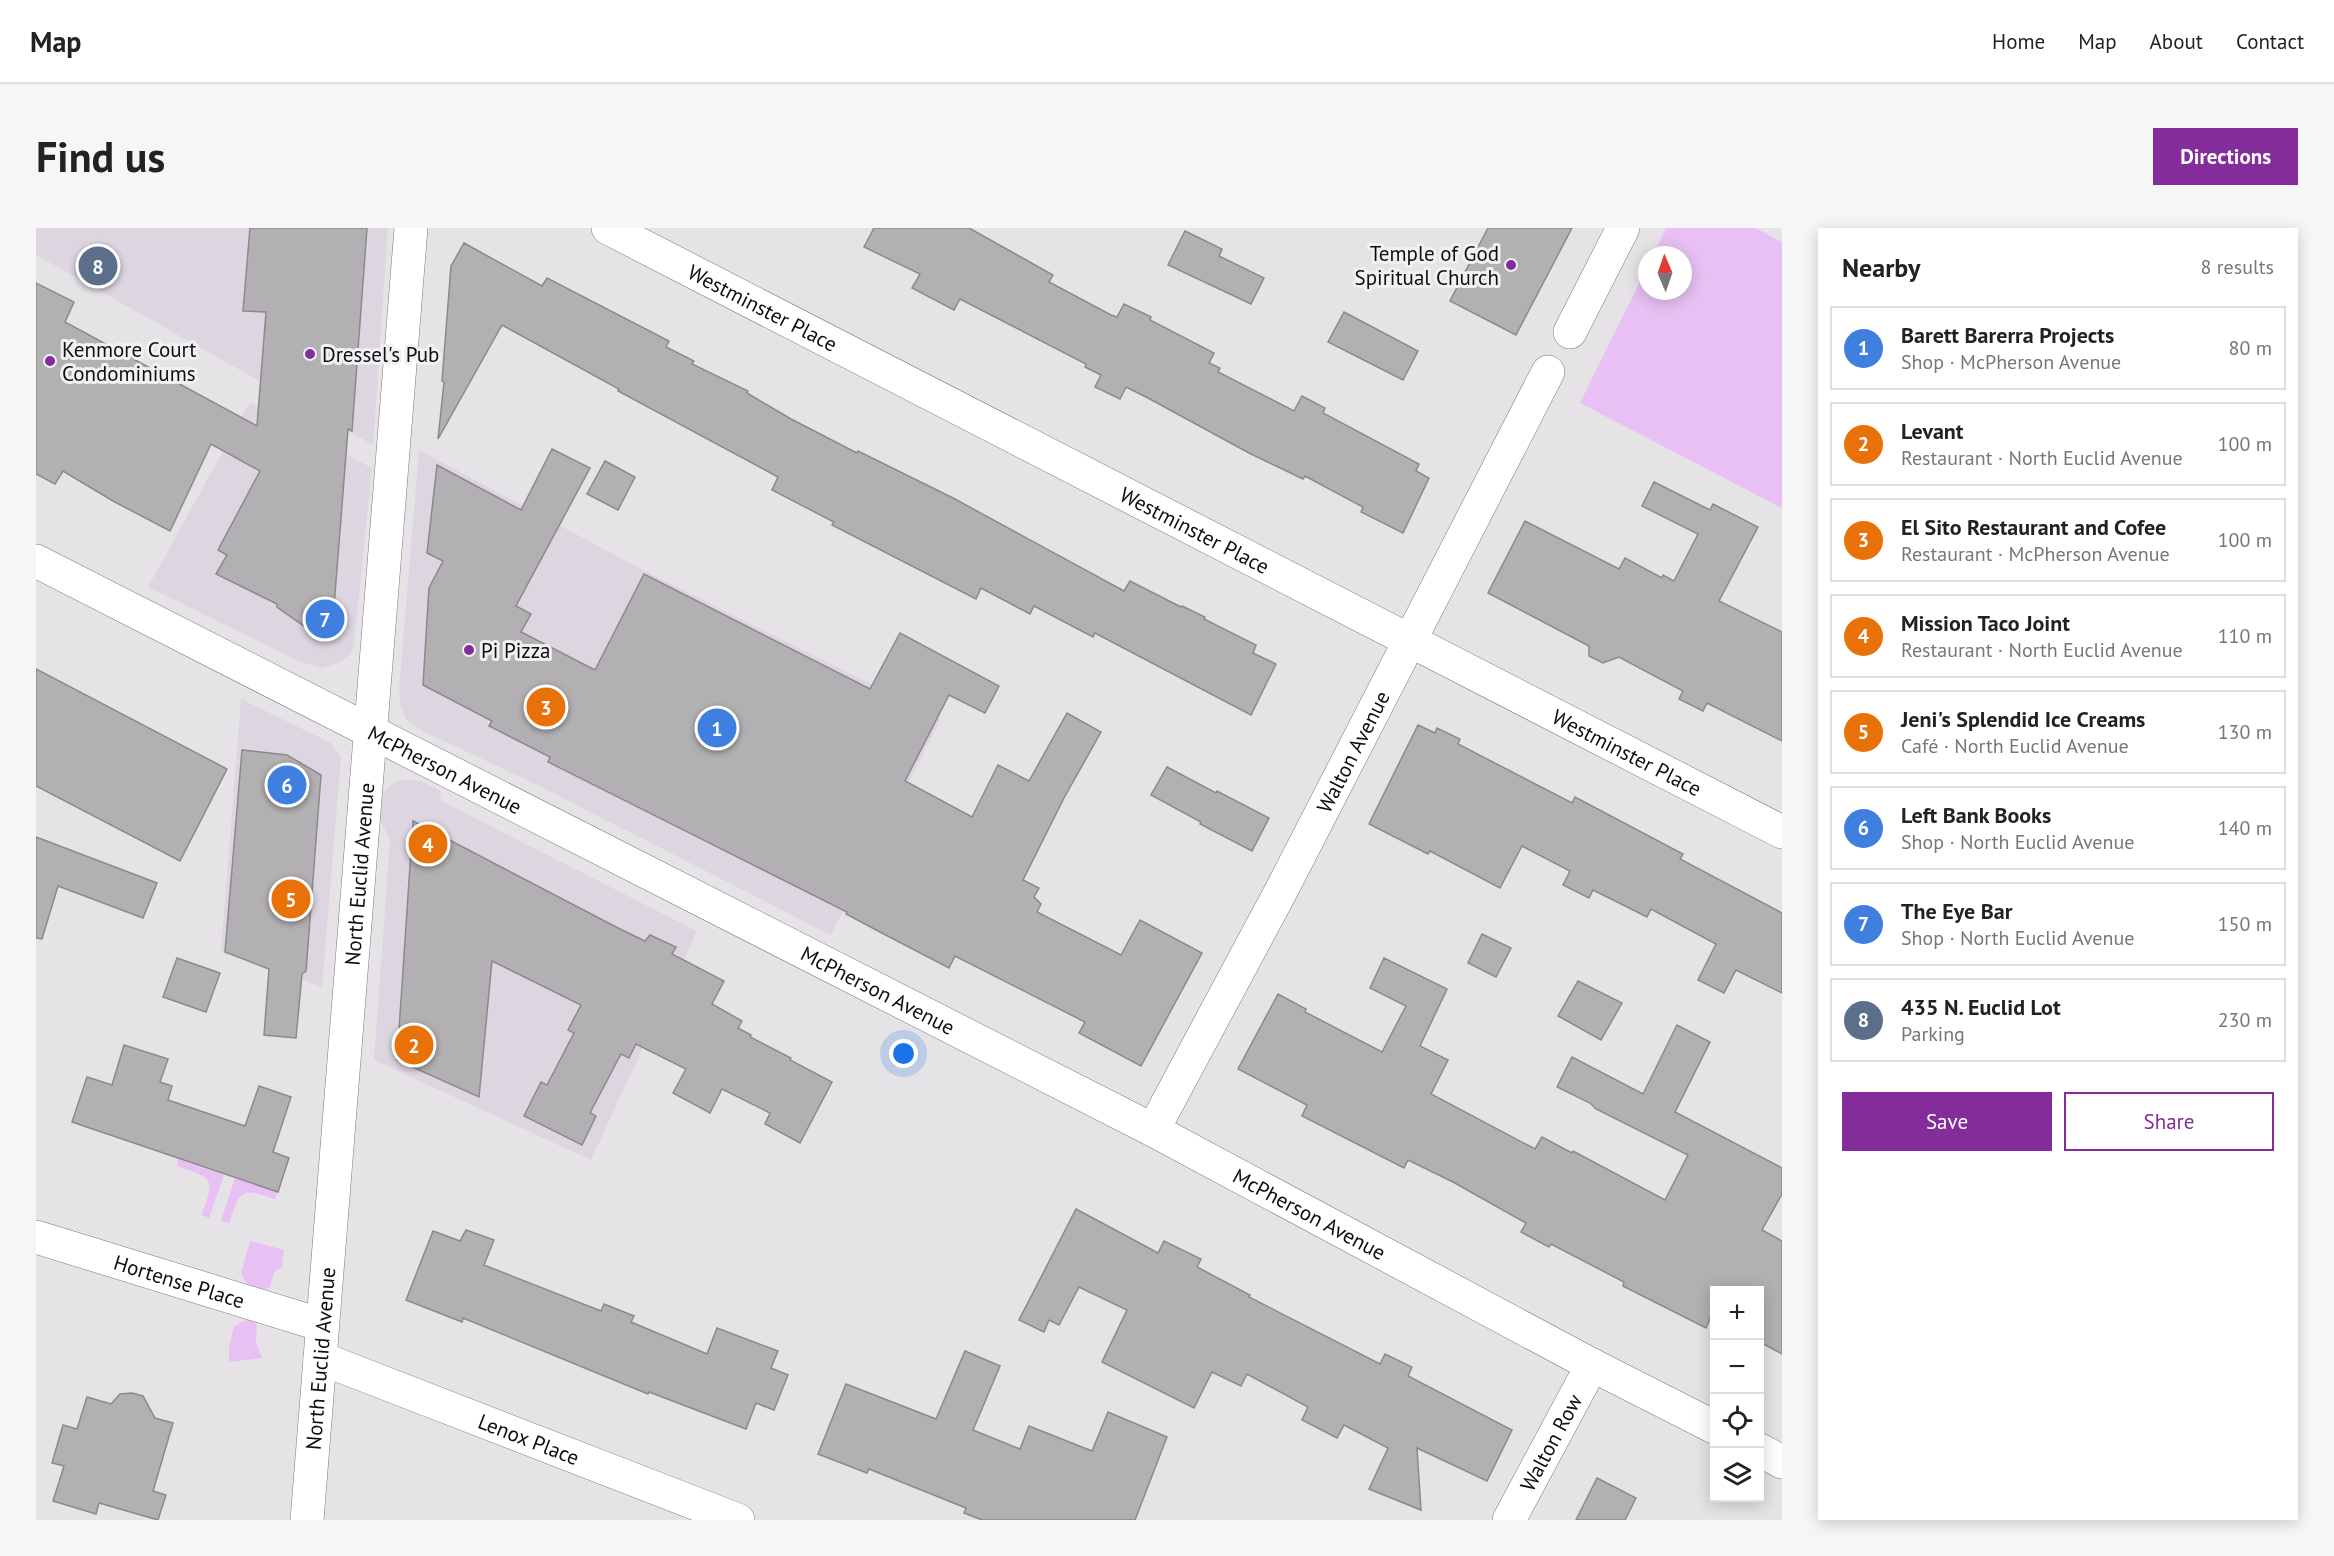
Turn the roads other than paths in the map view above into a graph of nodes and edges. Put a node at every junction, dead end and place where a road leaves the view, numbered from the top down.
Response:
1 (411, 228) edge
2 (608, 228) edge
3 (1623, 228) edge
4 (1570, 332) dead end
5 (1548, 372) dead end
6 (36, 561) edge
7 (1411, 640) junction
8 (369, 731) junction
9 (1782, 832) edge
10 (1153, 1130) junction
11 (36, 1238) edge
12 (322, 1324) junction
13 (320, 1358) junction
14 (1592, 1365) junction
15 (1710, 1425) edge
16 (1764, 1452) edge
17 (1782, 1462) edge
18 (307, 1520) edge
19 (738, 1520) edge
20 (1509, 1520) edge

1 - 8 street, North Euclid Avenue
2 - 7 street, Westminster Place
3 - 4 street
5 - 7 street, Walton Avenue
6 - 8 street, McPherson Avenue
7 - 9 street, Westminster Place
7 - 10 street, Walton Avenue
8 - 10 street, McPherson Avenue
8 - 12 street, North Euclid Avenue
10 - 14 street, McPherson Avenue
11 - 12 street, Hortense Place
12 - 13 street, North Euclid Avenue
13 - 18 street, North Euclid Avenue
13 - 19 street, Lenox Place
14 - 15 street, McPherson Avenue
14 - 20 street, Walton Row
16 - 17 street

